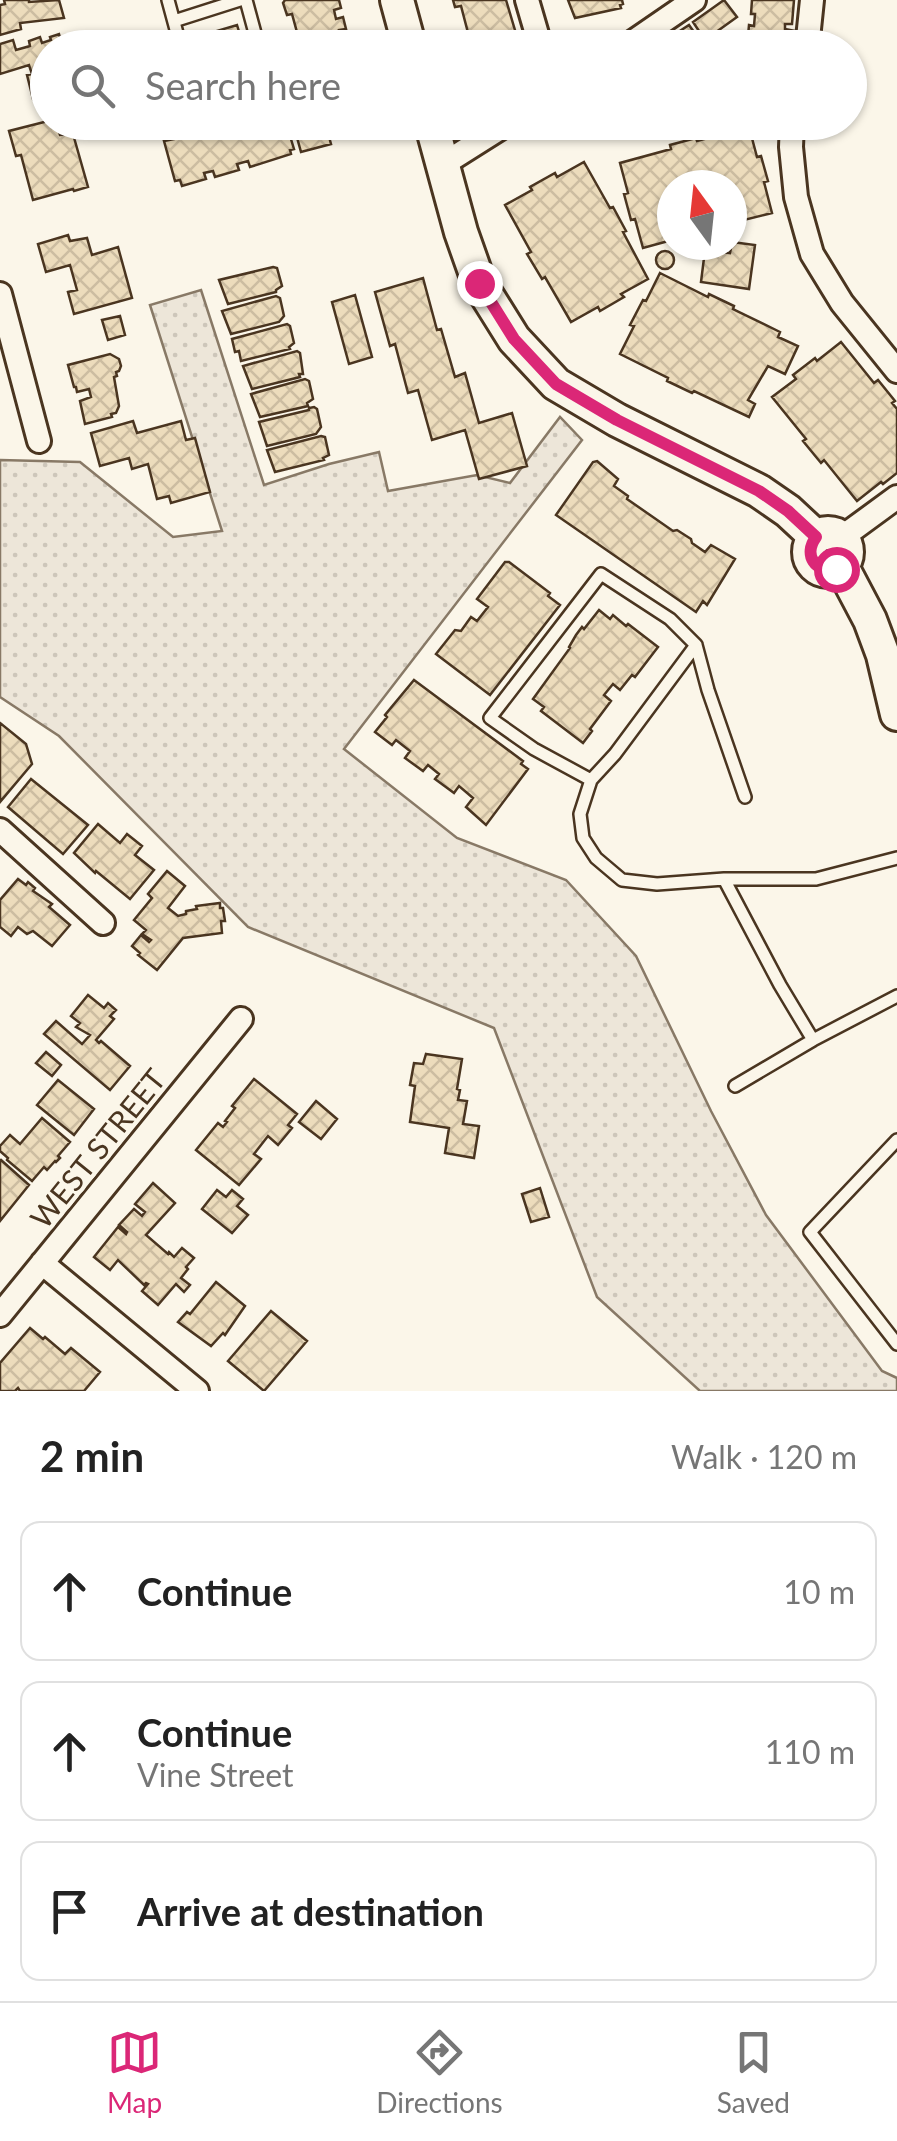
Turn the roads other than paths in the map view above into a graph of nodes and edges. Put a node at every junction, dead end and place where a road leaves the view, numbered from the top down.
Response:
1 (168, 0) edge
2 (243, 0) edge
3 (397, 0) edge
4 (527, 0) edge
5 (694, 0) edge
6 (812, 0) edge
7 (174, 21) junction
8 (176, 30) edge
9 (252, 30) edge
10 (405, 30) edge
11 (536, 30) edge
12 (650, 30) edge
13 (809, 30) edge
14 (436, 140) edge
15 (482, 140) edge
16 (791, 140) edge
17 (442, 165) junction
18 (0, 294) edge
19 (897, 371) edge
20 (39, 441) dead end
21 (897, 497) edge
22 (833, 547) junction
23 (696, 645) junction
24 (897, 714) edge
25 (591, 780) junction
26 (745, 797) dead end
27 (0, 830) edge
28 (897, 858) edge
29 (724, 879) junction
30 (103, 923) dead end
31 (897, 996) edge
32 (241, 1018) dead end
33 (813, 1040) junction
34 (735, 1086) dead end
35 (897, 1140) edge
36 (42, 1263) junction
37 (0, 1316) edge
38 (897, 1344) edge
39 (197, 1391) edge

1 - 7 lane
2 - 7 lane
2 - 9 lane
3 - 10 street
4 - 11 street
5 - 12 street
6 - 13 street
7 - 8 lane
14 - 17 street
15 - 17 street
16 - 19 street
17 - 22 street
18 - 20 street
21 - 22 street
22 - 24 street
23 - 25 lane
23 - 25 lane
23 - 26 lane
25 - 29 lane
27 - 30 street
28 - 29 lane
29 - 33 lane
31 - 33 lane
32 - 36 street, WEST STREET
33 - 34 lane
35 - 38 lane
36 - 37 street, WEST STREET
36 - 39 street

